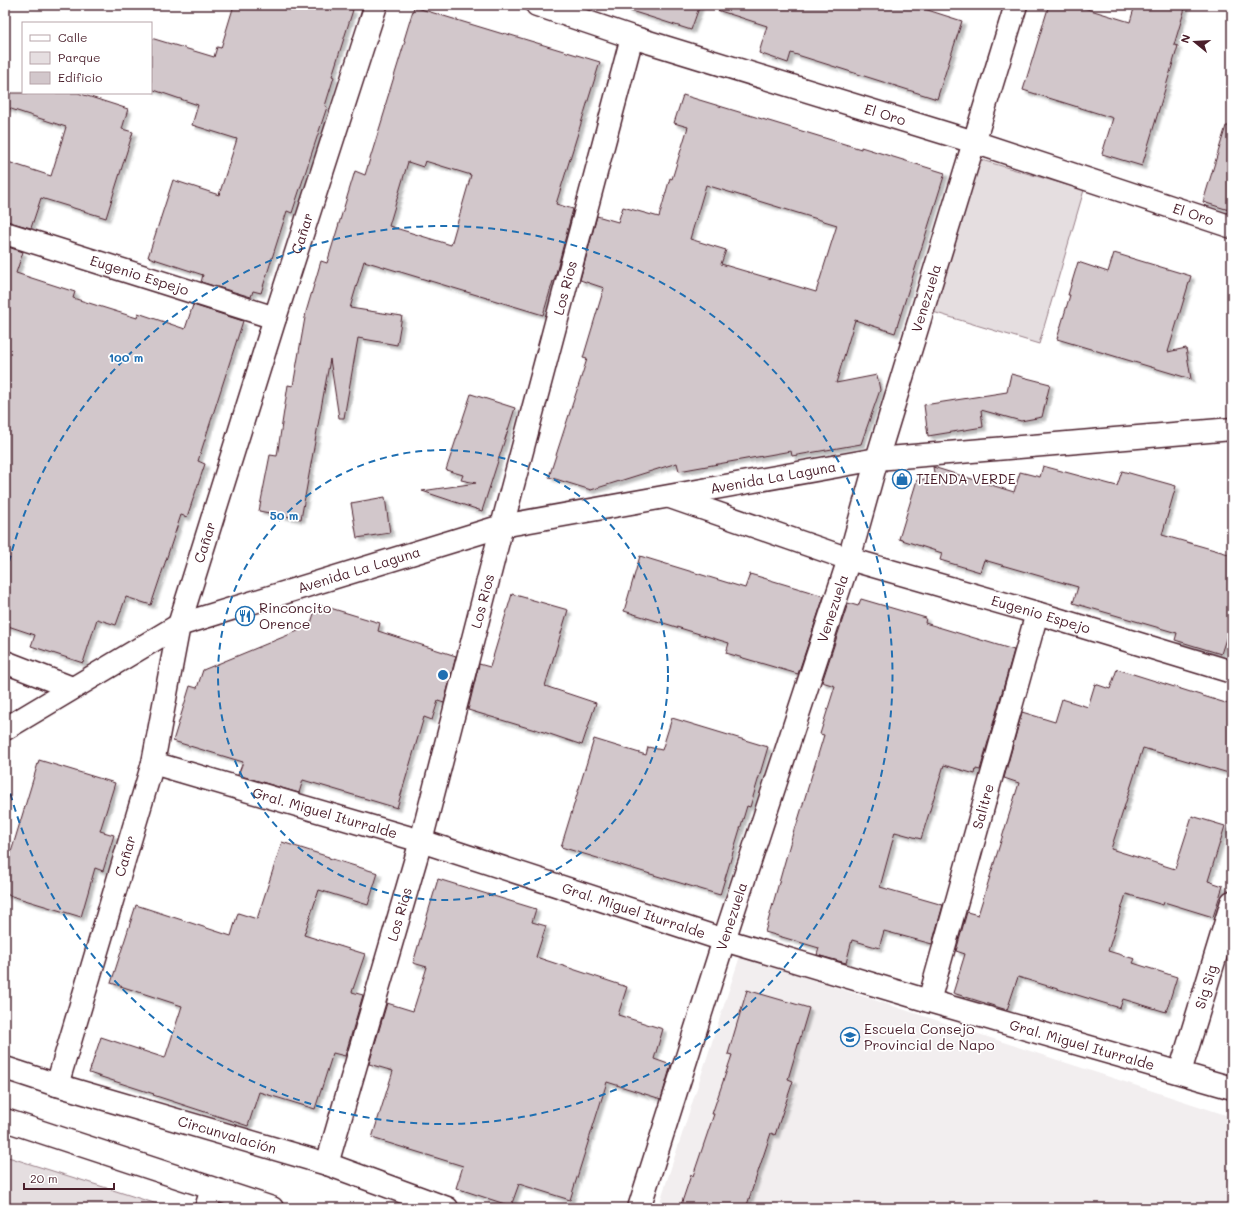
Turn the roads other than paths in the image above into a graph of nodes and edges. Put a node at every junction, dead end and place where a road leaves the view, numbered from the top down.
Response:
1 (376, 5) edge
2 (537, 5) edge
3 (1016, 5) edge
4 (632, 37) junction
5 (974, 142) junction
6 (1232, 227) edge
7 (5, 233) edge
8 (275, 318) junction
9 (1232, 429) edge
10 (877, 459) junction
11 (669, 497) junction
12 (502, 526) junction
13 (849, 559) junction
14 (1037, 613) junction
15 (179, 625) junction
16 (5, 662) edge
17 (1232, 672) edge
18 (72, 688) junction
19 (5, 729) edge
20 (153, 763) junction
21 (421, 841) junction
22 (1232, 902) edge
23 (724, 940) junction
24 (929, 1001) junction
25 (5, 1068) edge
26 (1180, 1072) junction
27 (57, 1085) junction
28 (1232, 1088) edge
29 (5, 1120) edge
30 (327, 1164) junction
31 (209, 1198) edge
32 (272, 1208) edge
33 (447, 1208) edge
34 (639, 1208) edge

1 - 8 street, Cañar
2 - 4 street, El Oro
3 - 5 street, Venezuela
4 - 5 street, El Oro
4 - 12 street, Los Rios
5 - 6 street, El Oro
5 - 10 street, Venezuela
7 - 8 street, Eugenio Espejo
8 - 15 street, Cañar
9 - 10 street, Avenida La Laguna
10 - 11 street, Avenida La Laguna
10 - 13 street, Venezuela
11 - 12 street, Avenida La Laguna
11 - 13 street, Avenida La Laguna
12 - 15 street, Avenida La Laguna
12 - 21 street, Los Rios
13 - 14 street, Eugenio Espejo
13 - 23 street, Venezuela
14 - 17 street, Eugenio Espejo
14 - 24 street, Salitre
15 - 18 street, Avenida La Laguna
15 - 20 street, Cañar
16 - 18 street
18 - 19 street, Avenida La Laguna
20 - 21 street, Gral. Miguel Iturralde
20 - 27 street, Cañar
21 - 23 street, Gral. Miguel Iturralde
21 - 30 street, Los Rios
22 - 26 street, Sig Sig
23 - 24 street, Gral. Miguel Iturralde
23 - 34 street, Venezuela
24 - 26 street, Gral. Miguel Iturralde
25 - 27 street, Circunvalación
26 - 28 street, Gral. Miguel Iturralde
27 - 30 street, Circunvalación
29 - 31 street
30 - 33 street, Circunvalación
31 - 32 street

